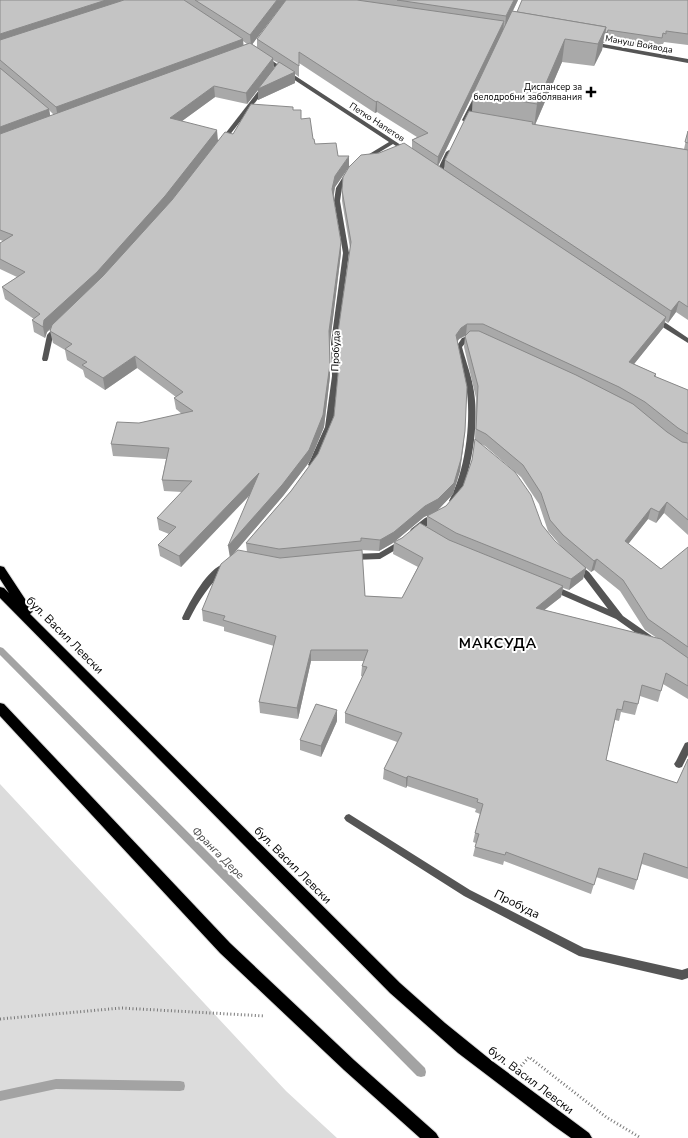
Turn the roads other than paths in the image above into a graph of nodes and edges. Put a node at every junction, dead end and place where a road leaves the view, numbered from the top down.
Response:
1 (585, 43) edge
2 (263, 57) edge
3 (688, 61) edge
4 (279, 68) junction
5 (274, 74) edge
6 (269, 80) edge
7 (479, 91) edge
8 (466, 118) junction
9 (474, 120) edge
10 (463, 125) edge
11 (392, 142) junction
12 (453, 145) edge
13 (217, 148) edge
14 (415, 157) edge
15 (433, 169) edge
16 (439, 173) junction
17 (446, 177) edge
18 (649, 315) edge
19 (66, 320) edge
20 (480, 339) edge
21 (688, 342) edge
22 (45, 359) dead end
23 (309, 469) edge
24 (343, 558) edge
25 (569, 559) edge
26 (231, 561) edge
27 (0, 570) edge
28 (548, 586) edge
29 (0, 591) edge
30 (186, 618) dead end
31 (620, 618) junction
32 (42, 635) junction
33 (659, 645) edge
34 (0, 708) edge
35 (688, 746) edge
36 (679, 764) dead end
37 (349, 818) dead end
38 (688, 973) edge
39 (431, 1138) edge
40 (584, 1138) edge

1 - 3 street, Mануш Войвода
2 - 4 street, Петко Напетов
4 - 5 street
4 - 11 street, Петко Напетов
6 - 13 street
7 - 8 street
8 - 9 street
8 - 10 street
11 - 14 street, Петко Напетов
11 - 23 street, Прoбудa
12 - 16 street
15 - 16 street
16 - 17 street
18 - 21 street
19 - 22 street
20 - 24 street
25 - 31 street
26 - 30 street
27 - 32 highway
28 - 31 street
29 - 32 highway, бул. Васил Левски
31 - 33 street
32 - 40 highway, бул. Васил Левски
34 - 39 highway
35 - 36 street
37 - 38 street, Прoбудa

